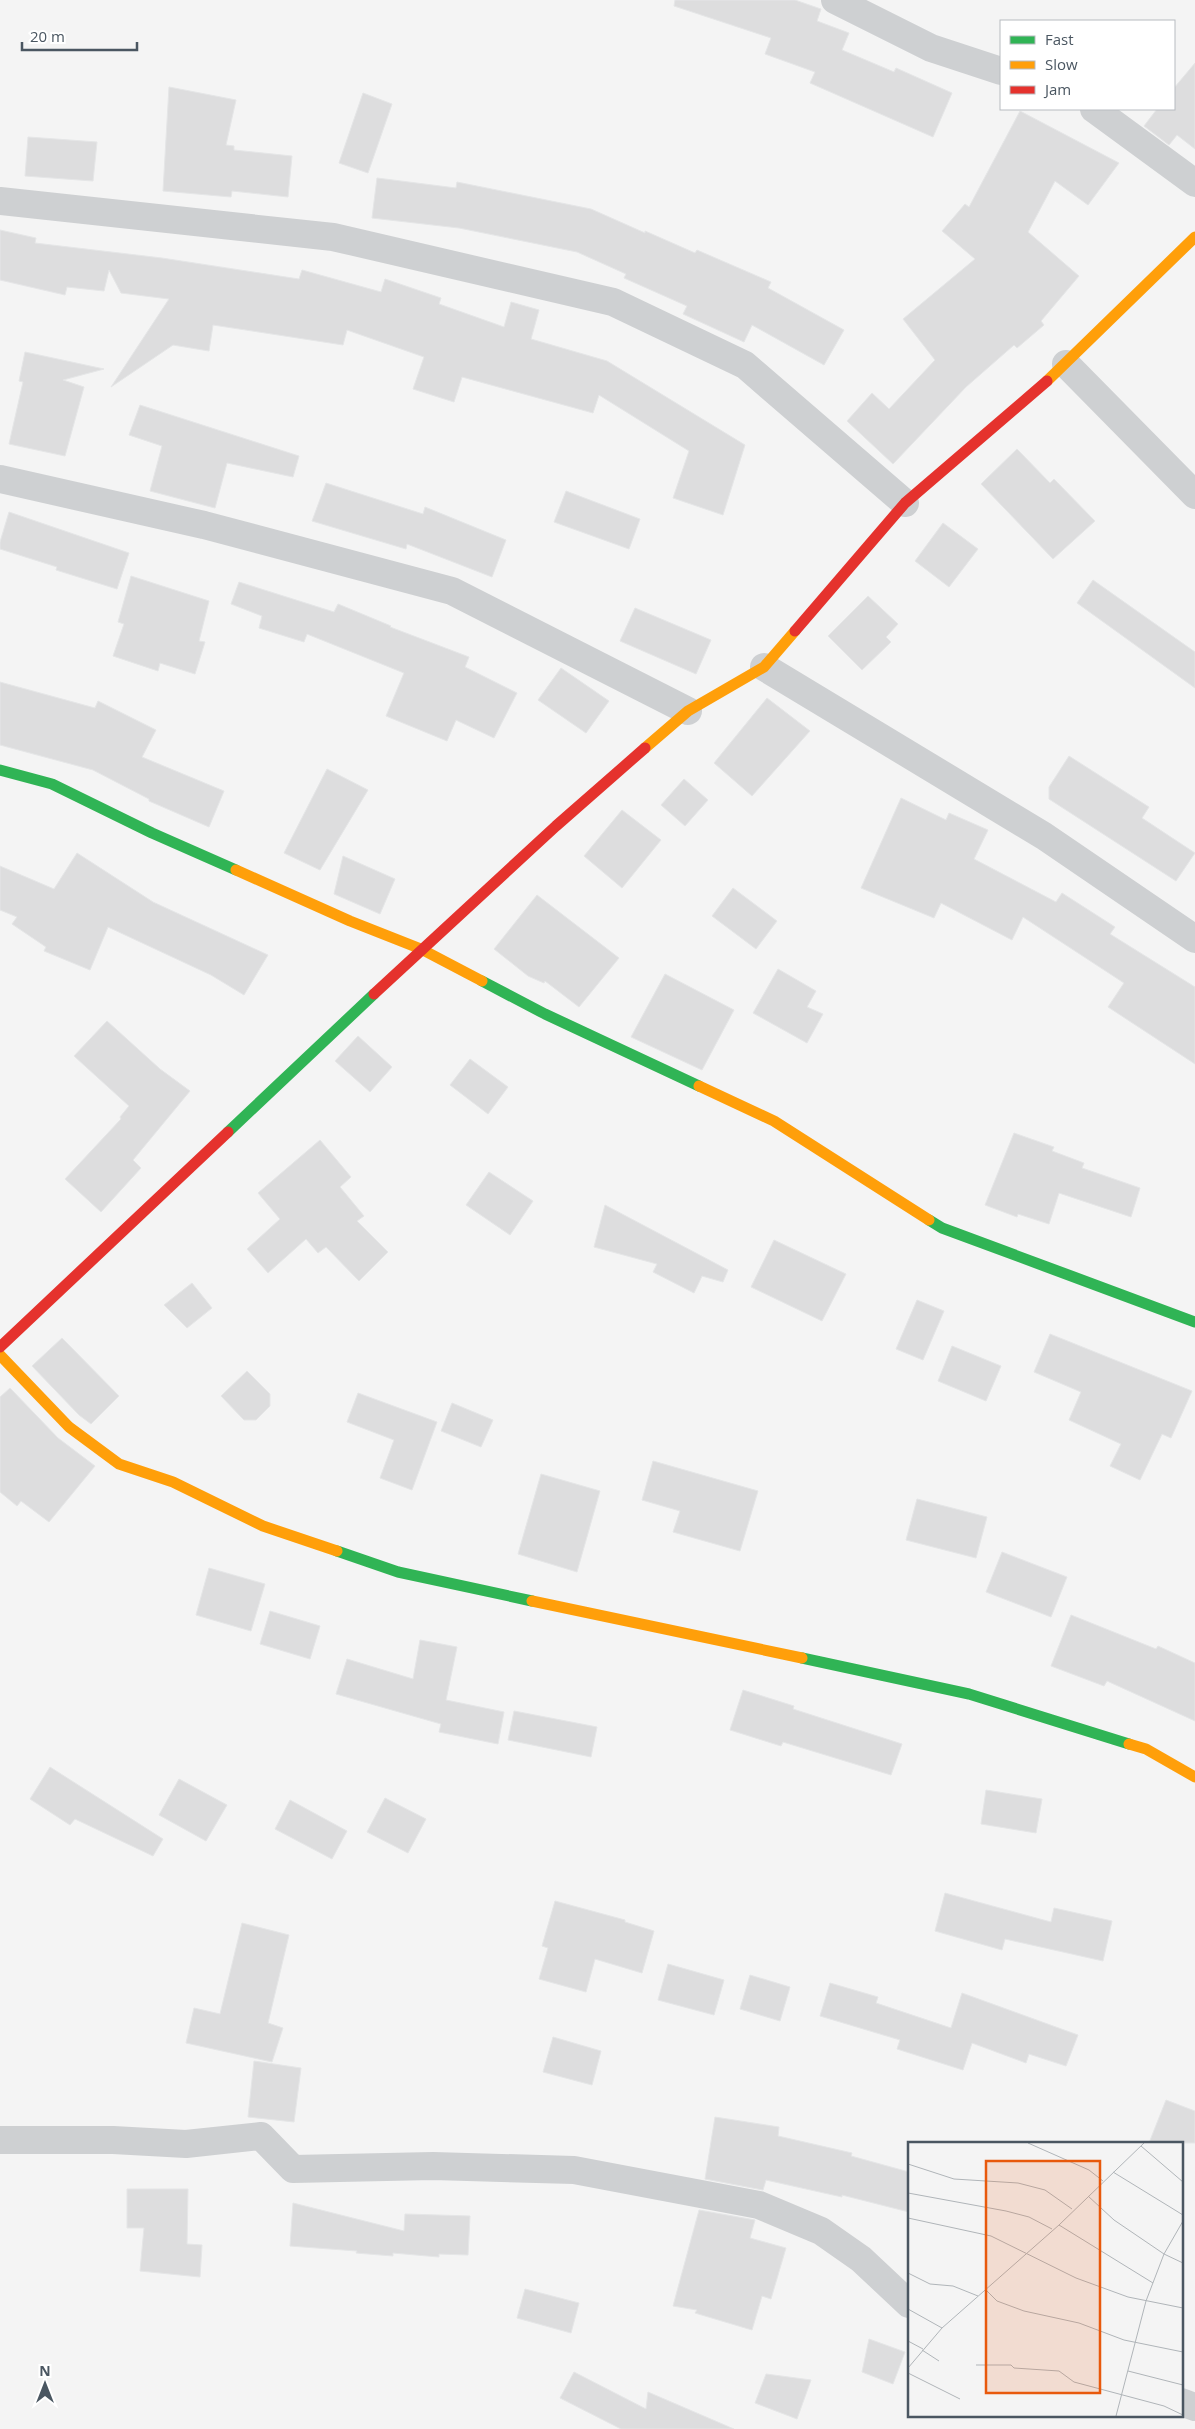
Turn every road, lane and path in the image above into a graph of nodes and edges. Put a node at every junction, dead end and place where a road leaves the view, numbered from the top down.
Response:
1 (835, 0) edge
2 (1000, 70) edge
3 (1095, 110) edge
4 (1195, 183) edge
5 (0, 202) edge
6 (1195, 237) edge
7 (1066, 364) junction
8 (0, 479) edge
9 (1195, 495) edge
10 (905, 503) junction
11 (764, 667) junction
12 (688, 711) junction
13 (0, 770) edge
14 (1195, 939) edge
15 (421, 949) junction
16 (1195, 1322) edge
17 (0, 1347) edge
18 (0, 1355) edge
19 (1195, 1777) edge
20 (0, 2140) edge
21 (908, 2303) edge
22 (1182, 2402) edge
23 (1195, 2407) edge

1 - 2 street
3 - 4 street
5 - 10 street
6 - 7 street
7 - 9 street
7 - 10 street
8 - 12 street
10 - 11 street
11 - 12 street
11 - 14 street
12 - 15 street
13 - 15 street
15 - 16 street
15 - 17 street
18 - 19 street
20 - 21 street
22 - 23 street

